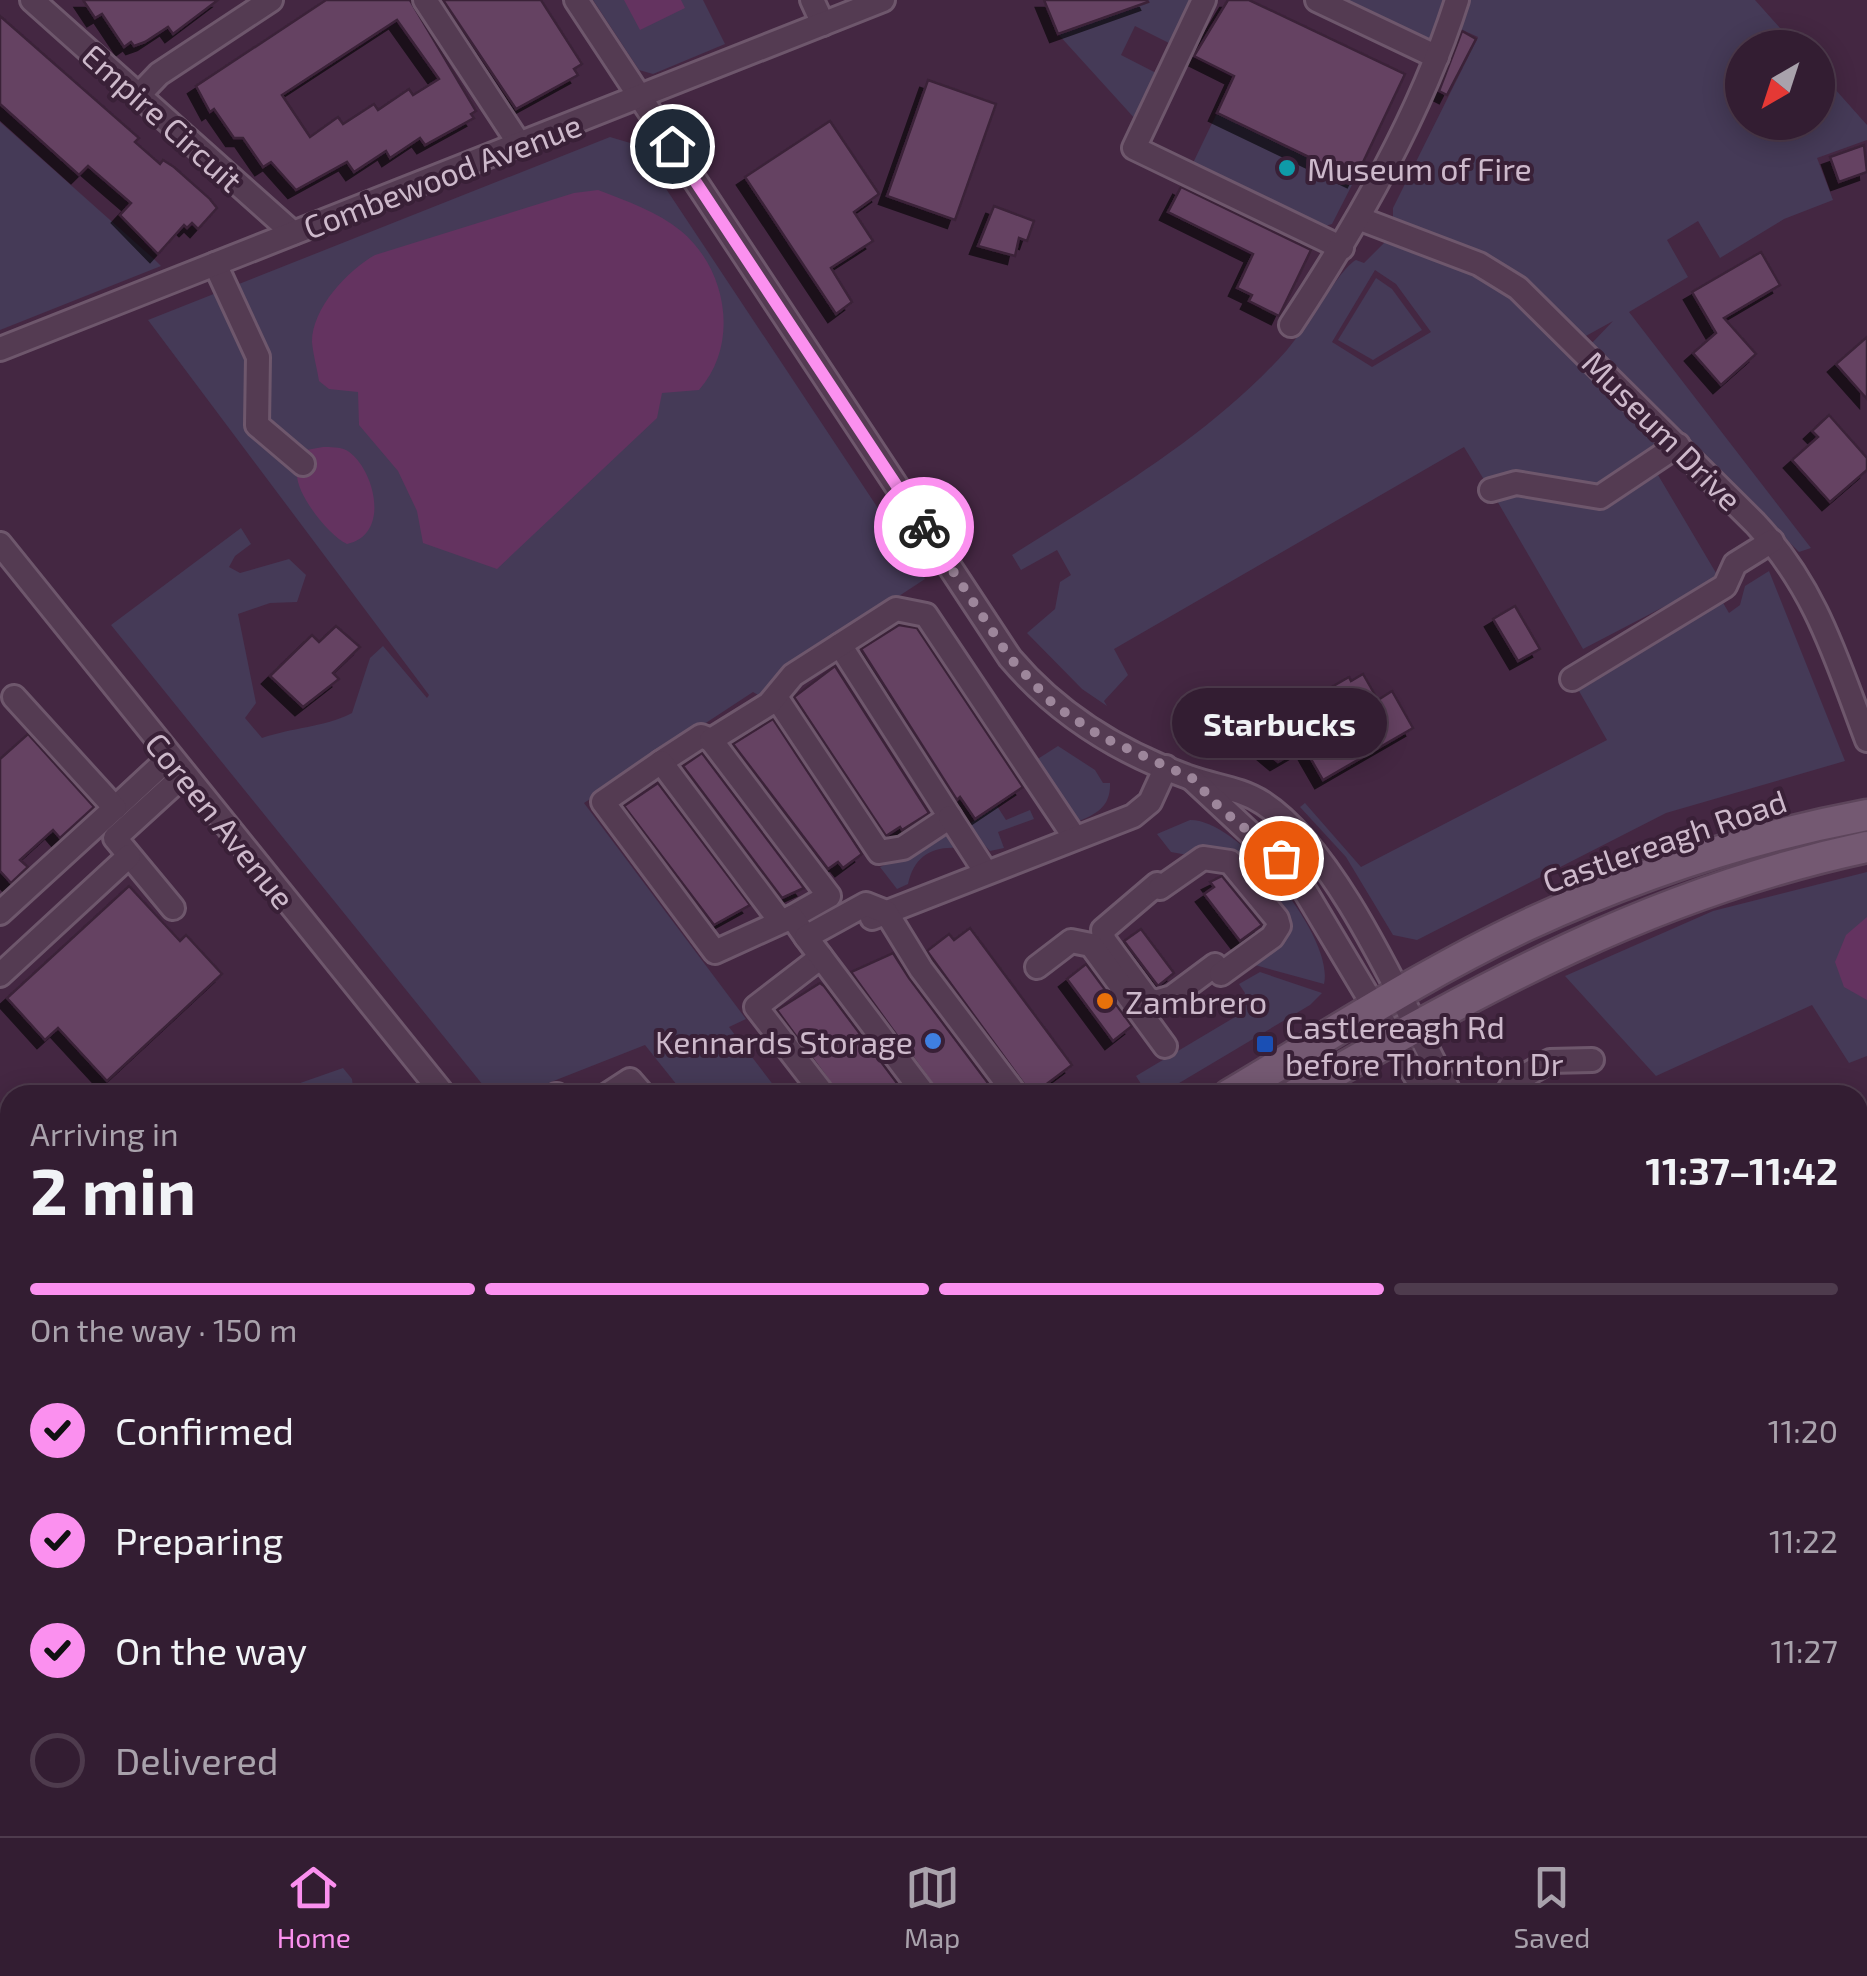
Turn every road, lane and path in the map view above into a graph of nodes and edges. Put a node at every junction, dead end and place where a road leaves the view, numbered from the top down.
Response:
1 (32, 0) edge
2 (272, 0) edge
3 (425, 0) edge
4 (576, 0) edge
5 (812, 0) edge
6 (883, 0) edge
7 (1204, 0) edge
8 (1318, 0) edge
9 (1457, 0) edge
10 (823, 24) junction
11 (1437, 57) junction
12 (138, 96) junction
13 (638, 97) junction
14 (520, 145) junction
15 (1358, 218) junction
16 (294, 233) junction
17 (1342, 248) junction
18 (215, 264) junction
19 (1291, 324) dead end
20 (0, 349) edge
21 (1678, 446) junction
22 (303, 464) dead end
23 (1490, 490) dead end
24 (1772, 540) junction
25 (0, 544) edge
26 (840, 645) junction
27 (1572, 679) dead end
28 (14, 697) dead end
29 (776, 697) junction
30 (711, 740) junction
31 (1867, 740) edge
32 (661, 762) junction
33 (177, 766) junction
34 (1166, 767) junction
35 (115, 808) junction
36 (1867, 815) edge
37 (950, 817) junction
38 (1075, 838) junction
39 (1867, 848) edge
40 (129, 856) junction
41 (985, 871) junction
42 (1158, 886) joint
43 (173, 908) dead end
44 (886, 912) junction
45 (0, 913) edge
46 (787, 919) junction
47 (806, 937) junction
48 (821, 957) junction
49 (1037, 967) dead end
50 (0, 974) edge
51 (1387, 1003) junction
52 (1405, 1032) junction
53 (1165, 1046) dead end
54 (1592, 1060) dead end
55 (436, 1085) edge
56 (816, 1085) edge
57 (917, 1085) edge
58 (1008, 1085) edge
59 (1246, 1085) edge
60 (1312, 1085) edge
61 (1424, 1085) edge
62 (1444, 1085) edge
63 (1512, 1085) edge

1 - 12 street, Empire Circuit
2 - 12 street
3 - 14 street
4 - 13 street
5 - 10 street
6 - 10 street, Combewood Avenue
7 - 17 street
8 - 11 street
9 - 11 street
10 - 13 street, Combewood Avenue
11 - 15 street
12 - 16 street, Empire Circuit
13 - 14 street, Combewood Avenue
13 - 34 street
14 - 16 street, Combewood Avenue
15 - 17 street
15 - 21 street, Museum Drive
16 - 18 street, Combewood Avenue
17 - 19 street
18 - 20 street, Combewood Avenue
18 - 22 street
21 - 23 street
21 - 24 street, Museum Drive
24 - 27 street
24 - 31 street, Museum Drive
25 - 33 street, Coreen Avenue
26 - 29 street
26 - 37 street
26 - 38 street
28 - 35 street
29 - 30 street
29 - 37 street
30 - 32 street
30 - 46 street
32 - 46 street
32 - 46 street
33 - 35 street
33 - 40 street
33 - 55 street, Coreen Avenue
34 - 38 street
34 - 51 street
35 - 45 street
36 - 51 main road, Castlereagh Road
37 - 41 street
38 - 41 street
39 - 52 main road, Castlereagh Road
40 - 43 street
40 - 50 street
41 - 44 street
42 - 42 street
44 - 47 street
44 - 58 street
46 - 47 street
47 - 48 street
48 - 56 street
48 - 57 street
49 - 53 street
51 - 52 street
51 - 59 main road, Castlereagh Road
52 - 60 main road, Castlereagh Road
52 - 61 street
52 - 62 street
54 - 63 street

